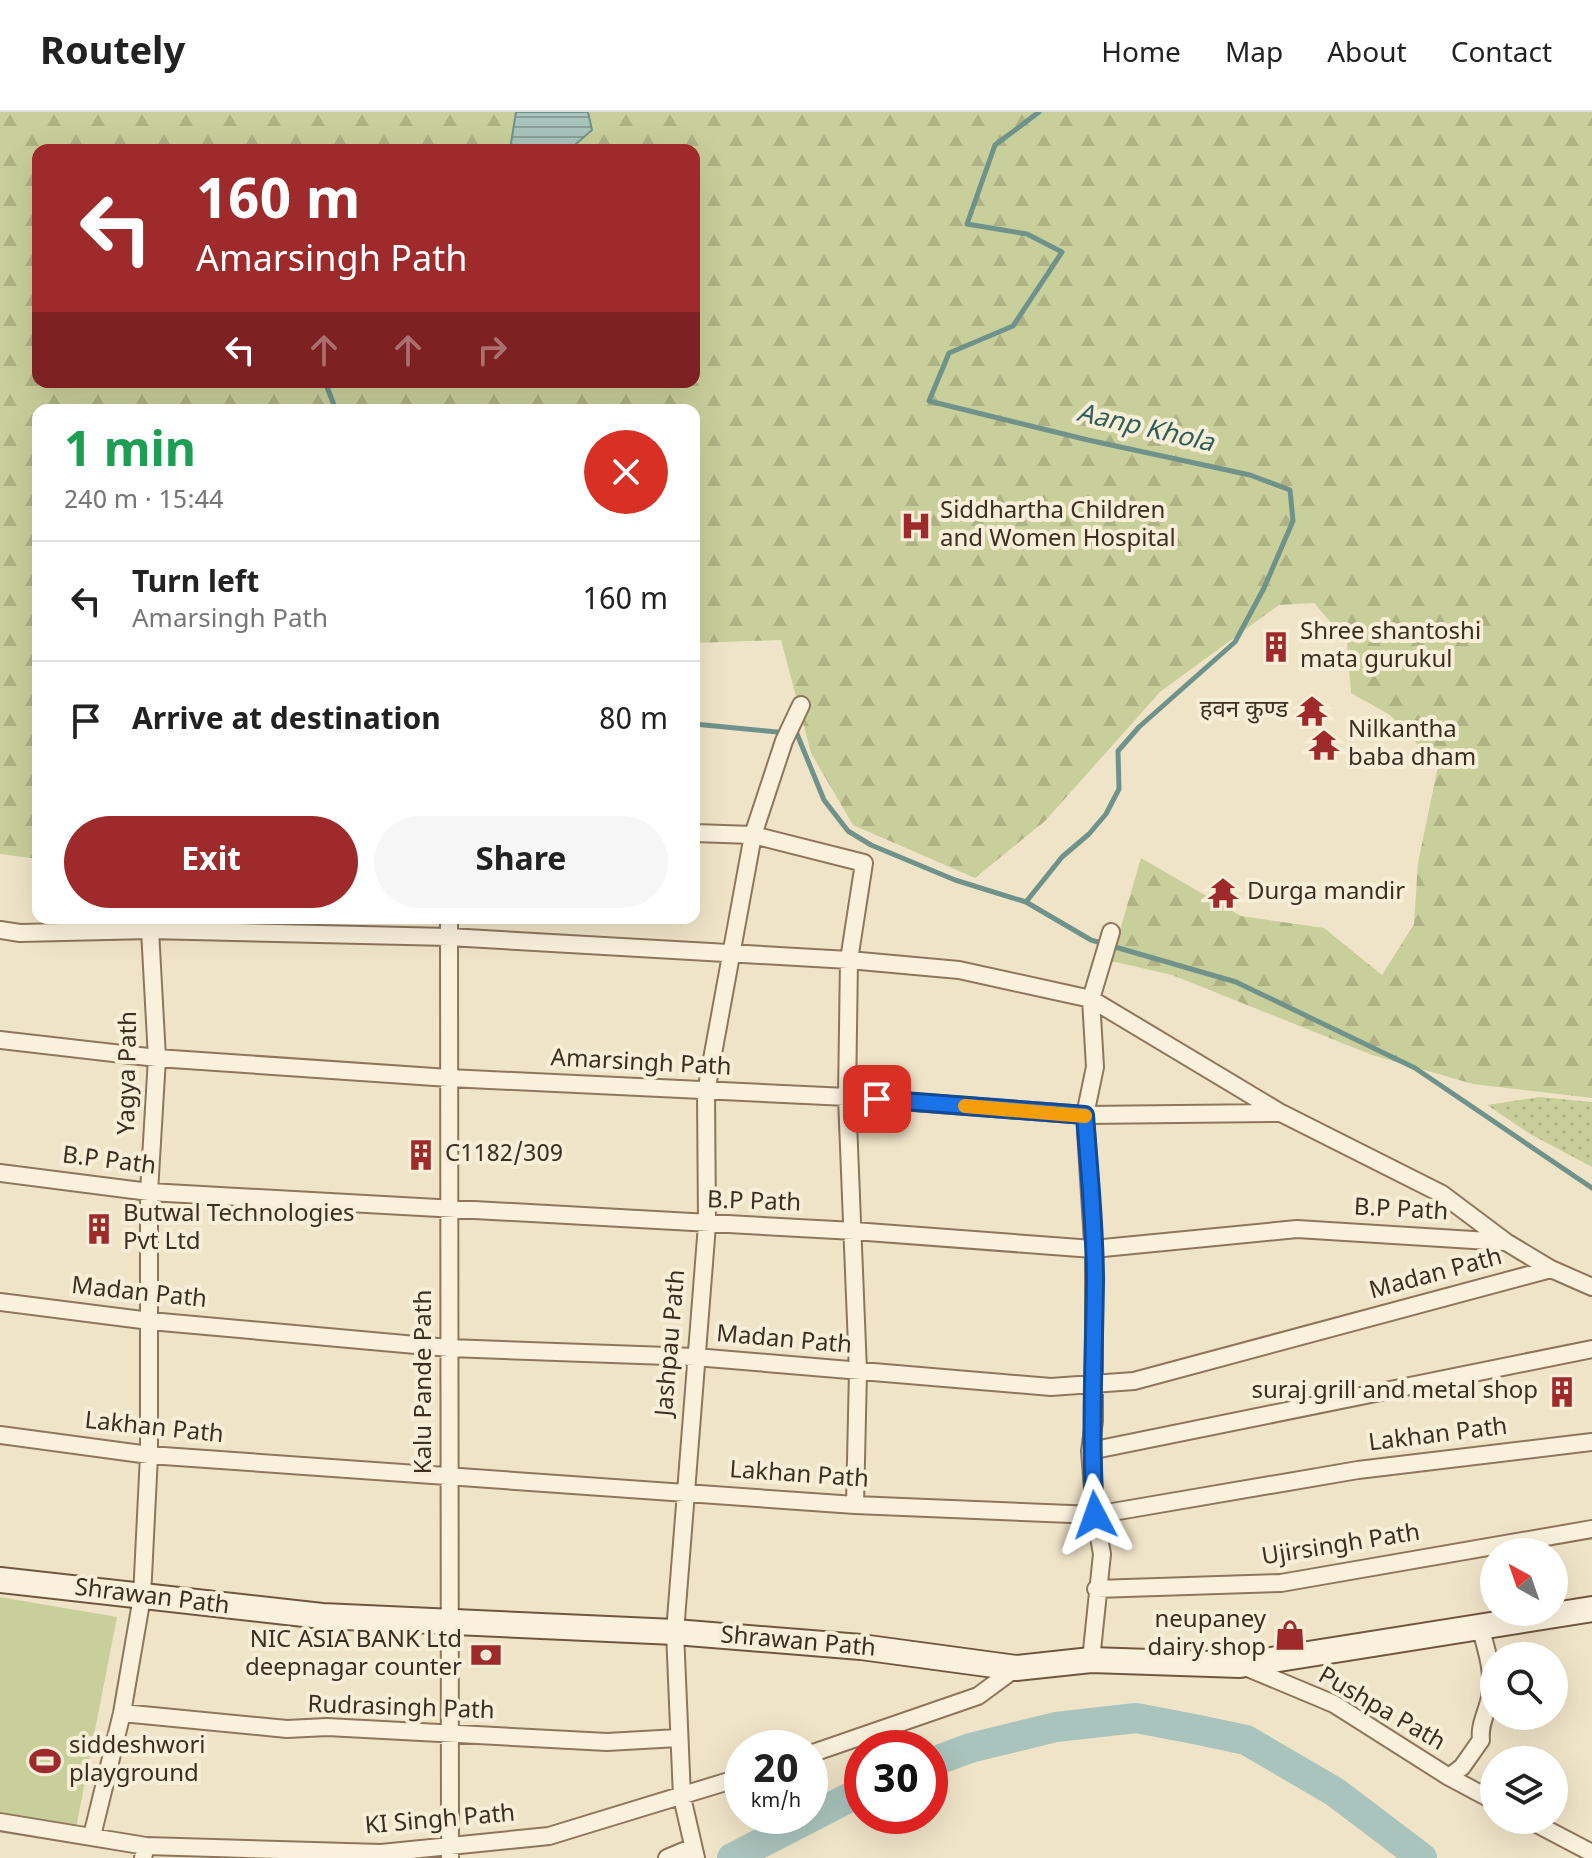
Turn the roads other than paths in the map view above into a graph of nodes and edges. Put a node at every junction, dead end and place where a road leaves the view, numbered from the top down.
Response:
1 (801, 705) dead end
2 (700, 833) edge
3 (753, 835) junction
4 (150, 924) edge
5 (449, 924) edge
6 (0, 930) edge
7 (1111, 932) dead end
8 (449, 937) junction
9 (729, 953) junction
10 (849, 960) junction
11 (1091, 999) junction
12 (0, 1040) edge
13 (157, 1058) junction
14 (449, 1078) junction
15 (706, 1092) junction
16 (847, 1097) junction
17 (1281, 1113) junction
18 (1085, 1115) junction
19 (0, 1173) edge
20 (149, 1192) junction
21 (449, 1211) junction
22 (707, 1225) junction
23 (854, 1231) junction
24 (1506, 1242) junction
25 (1093, 1249) junction
26 (1551, 1269) junction
27 (1592, 1287) edge
28 (0, 1302) edge
29 (150, 1321) junction
30 (449, 1348) junction
31 (1592, 1349) edge
32 (695, 1357) junction
33 (858, 1371) junction
34 (1092, 1385) junction
35 (0, 1435) edge
36 (1592, 1442) edge
37 (1090, 1451) junction
38 (149, 1455) junction
39 (449, 1476) junction
40 (684, 1492) junction
41 (855, 1505) junction
42 (1095, 1515) junction
43 (1592, 1529) edge
44 (0, 1580) edge
45 (1096, 1589) junction
46 (142, 1597) junction
47 (1592, 1609) edge
48 (450, 1620) junction
49 (1480, 1627) junction
50 (675, 1632) junction
51 (1091, 1660) junction
52 (1240, 1665) junction
53 (1016, 1668) junction
54 (122, 1713) junction
55 (452, 1734) junction
56 (678, 1738) junction
57 (828, 1748) edge
58 (1449, 1777) junction
59 (724, 1783) edge
60 (1480, 1794) edge
61 (682, 1797) junction
62 (0, 1822) edge
63 (1556, 1834) edge
64 (92, 1836) junction
65 (145, 1852) edge
66 (450, 1852) edge
67 (695, 1853) edge
68 (1592, 1853) edge
69 (667, 1858) edge

1 - 3 street, Jashpau Path
2 - 3 street
3 - 9 street, Jashpau Path
3 - 10 street
4 - 6 street
4 - 8 street
4 - 13 street, Yagya Path
5 - 8 street, Kalu Pande Path
7 - 11 street
8 - 9 street
8 - 14 street, Kalu Pande Path
9 - 10 street
9 - 15 street, Jashpau Path
10 - 11 street
10 - 16 street
11 - 17 street
11 - 18 street
12 - 13 street, Amarsingh Path
13 - 14 street, Amarsingh Path
13 - 20 street, Yagya Path
14 - 15 street, Amarsingh Path
14 - 21 street, Kalu Pande Path
15 - 16 street, Amarsingh Path
15 - 22 street, Jashpau Path
16 - 18 street, Amarsingh Path
16 - 23 street
17 - 18 street, Amarsingh Path
17 - 24 street
18 - 25 street
19 - 20 street, B.P Path
20 - 21 street, B.P Path
20 - 29 street, Yagya Path
21 - 22 street, B.P Path
21 - 30 street, Kalu Pande Path
22 - 23 street, B.P Path
22 - 32 street, Jashpau Path
23 - 25 street, B.P Path
23 - 33 street
24 - 25 street, B.P Path
24 - 26 street
25 - 34 street
26 - 27 street
26 - 34 street, Madan Path
28 - 29 street, Madan Path
29 - 30 street, Madan Path
29 - 38 street, Yagya Path
30 - 32 street, Madan Path
30 - 39 street, Kalu Pande Path
31 - 37 street
32 - 33 street, Madan Path
32 - 40 street, Jashpau Path
33 - 34 street, Madan Path
33 - 41 street
34 - 37 street
35 - 38 street, Lakhan Path
36 - 42 street, Lakhan Path
37 - 42 street
38 - 39 street, Lakhan Path
38 - 46 street, Yagya Path
39 - 40 street, Lakhan Path
39 - 48 street, Kalu Pande Path
40 - 41 street, Lakhan Path
40 - 50 street, Jashpau Path
41 - 42 street, Lakhan Path
42 - 45 street
43 - 45 street, Ujirsingh Path
44 - 46 street, Shrawan Path
45 - 51 street
46 - 48 street, Shrawan Path
46 - 54 street, Yagya Path
47 - 49 street, Shrawan Path
48 - 50 street, Shrawan Path
48 - 55 street, Kalu Pande Path
49 - 52 street, Shrawan Path
49 - 58 street
50 - 53 street, Shrawan Path
50 - 56 street, Jashpau Path
51 - 52 street, Shrawan Path
51 - 53 street, Shrawan Path
52 - 58 street, Pushpa Path
53 - 57 street
54 - 55 street, Rudrasingh Path
54 - 64 street, Yagya Path
55 - 56 street, Rudrasingh Path
55 - 66 street, Kalu Pande Path
56 - 61 street, Jashpau Path
58 - 60 street, Pushpa Path
59 - 61 street, KI Singh Path
61 - 66 street, KI Singh Path
61 - 67 street, Jashpau Path
62 - 64 street, KI Singh Path
63 - 68 street
64 - 65 street, KI Singh Path
65 - 66 street, KI Singh Path
67 - 69 street

